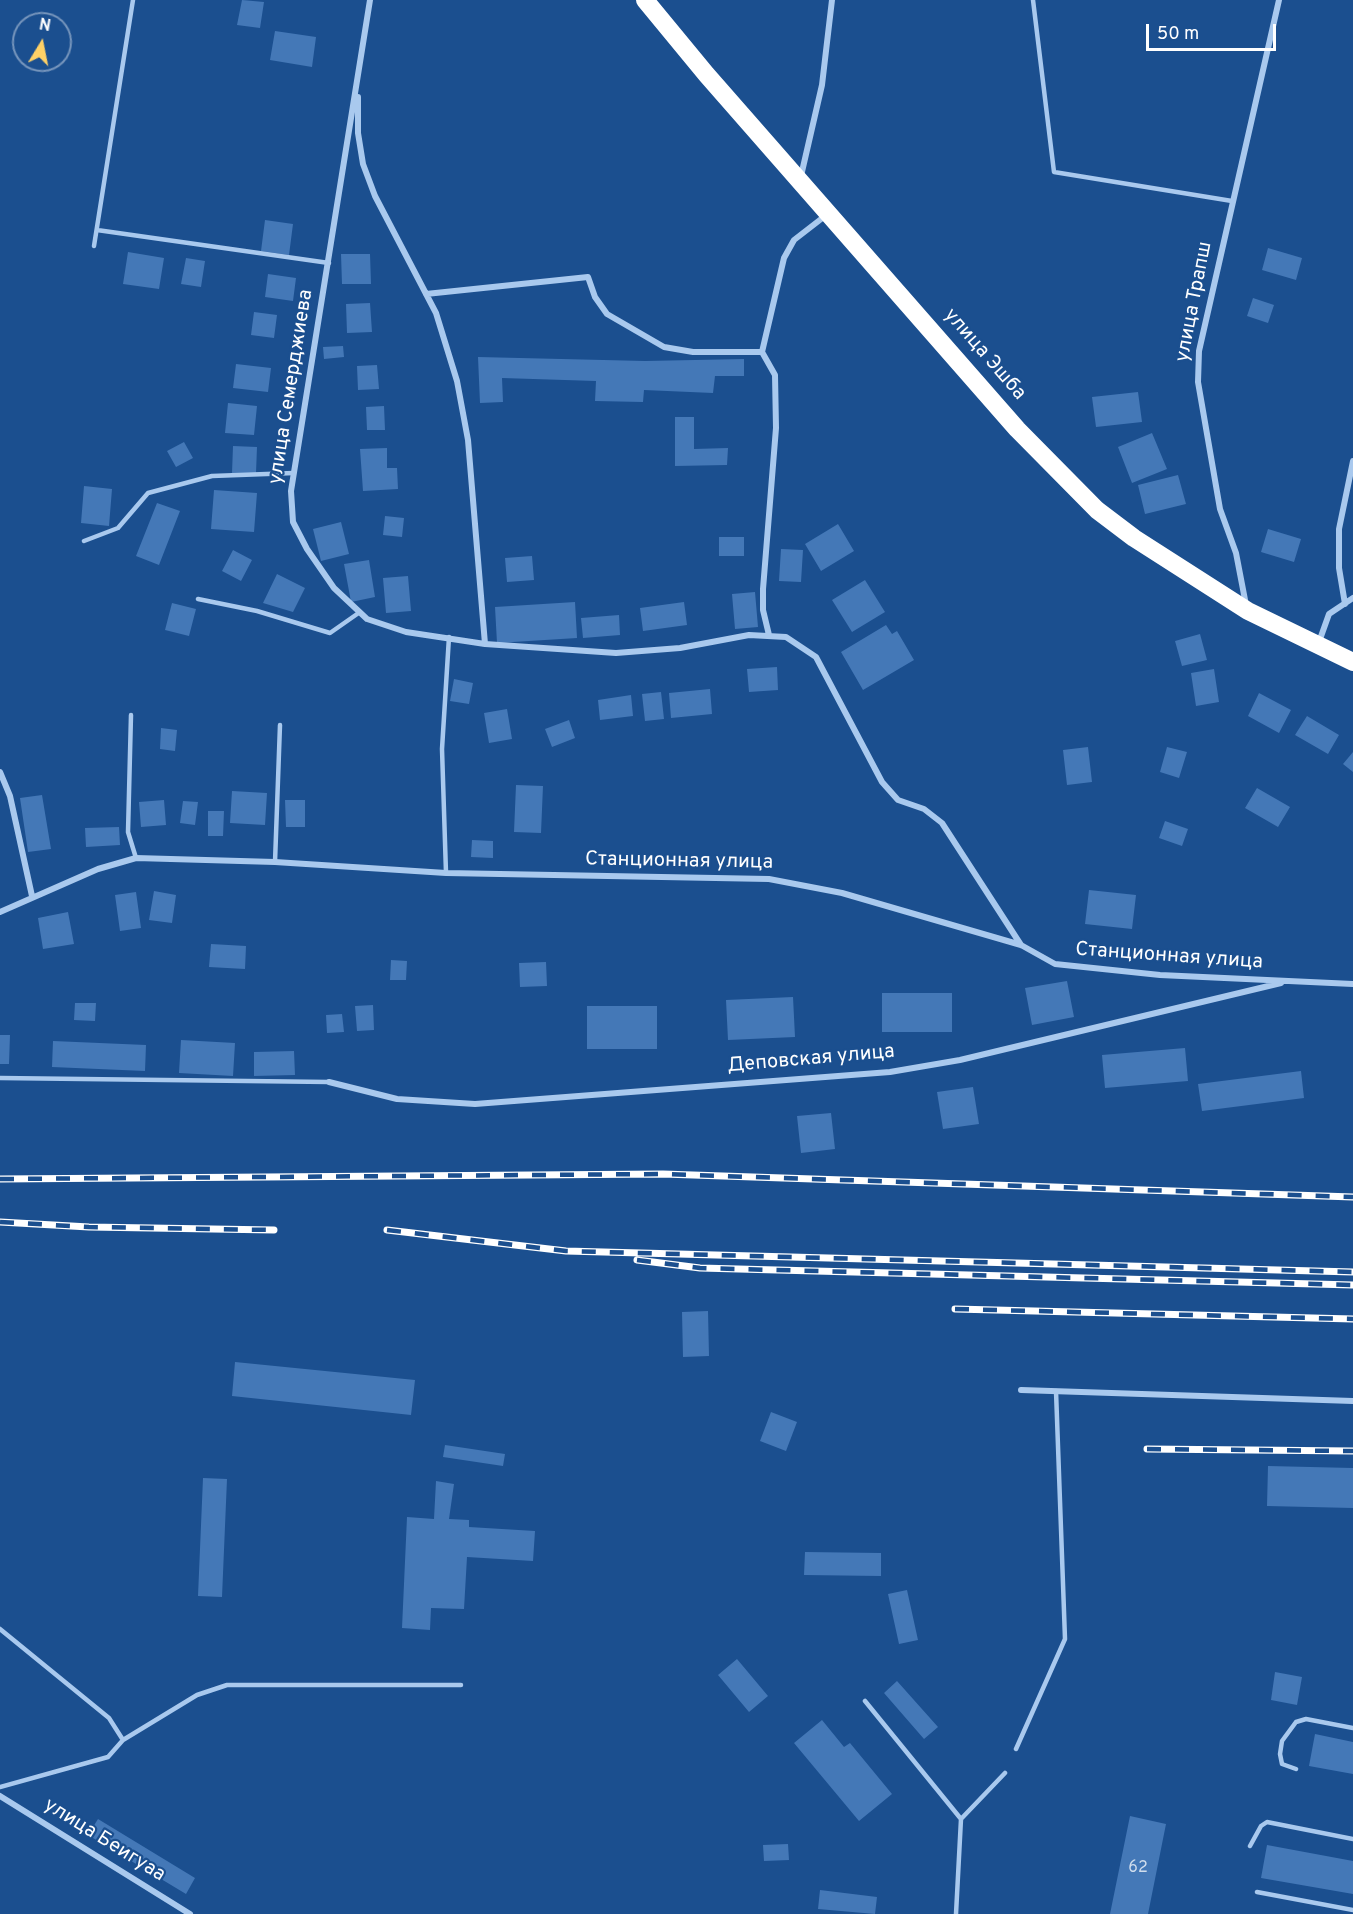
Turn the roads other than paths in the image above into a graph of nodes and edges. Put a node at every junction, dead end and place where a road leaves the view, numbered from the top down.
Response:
1 (133, 0) edge
2 (370, 0) edge
3 (645, 0) edge
4 (832, 0) edge
5 (1033, 0) edge
6 (1279, 0) edge
7 (358, 76) junction
8 (801, 180) junction
9 (1232, 201) junction
10 (828, 213) junction
11 (97, 230) junction
12 (94, 246) dead end
13 (329, 263) junction
14 (426, 294) junction
15 (762, 352) junction
16 (1353, 461) edge
17 (294, 473) junction
18 (84, 541) dead end
19 (1353, 598) edge
20 (198, 599) dead end
21 (1345, 604) junction
22 (1248, 611) junction
23 (360, 612) junction
24 (769, 635) junction
25 (449, 638) junction
26 (485, 644) junction
27 (1317, 645) junction
28 (1353, 662) edge
29 (131, 715) dead end
30 (280, 724) dead end
31 (0, 772) edge
32 (136, 858) junction
33 (275, 862) junction
34 (446, 873) junction
35 (32, 896) junction
36 (0, 912) edge
37 (1021, 945) junction
38 (1289, 981) junction
39 (1353, 984) edge
40 (0, 1078) edge
41 (329, 1082) joint
42 (1021, 1390) dead end
43 (1056, 1391) junction
44 (1353, 1401) edge
45 (0, 1629) edge
46 (461, 1685) dead end
47 (865, 1701) dead end
48 (1353, 1728) edge
49 (123, 1740) junction
50 (1017, 1749) dead end
51 (1296, 1769) dead end
52 (1005, 1773) dead end
53 (0, 1787) edge
54 (0, 1796) edge
55 (961, 1819) junction
56 (1353, 1839) edge
57 (1250, 1846) dead end
58 (1257, 1892) dead end
59 (1353, 1910) edge
60 (190, 1914) edge
61 (956, 1914) edge

1 - 11 lane
2 - 7 street, улица Семерджиева
3 - 8 highway, улица Эшба
4 - 8 street
5 - 9 lane
6 - 9 street, улица Трапш
7 - 13 street, улица Семерджиева
7 - 14 street
8 - 10 highway, улица Эшба
9 - 22 street, улица Трапш
10 - 15 street
10 - 22 highway, улица Эшба
11 - 12 lane
11 - 13 lane
13 - 17 street, улица Семерджиева
14 - 15 street
14 - 26 street
15 - 24 street
16 - 21 street
17 - 18 lane
17 - 23 street, улица Семерджиева
19 - 21 street
20 - 23 lane
21 - 27 street
22 - 27 highway, улица Эшба
23 - 25 street, улица Семерджиева
24 - 26 street, улица Семерджиева
24 - 37 street, улица Семерджиева
25 - 26 street, улица Семерджиева
25 - 34 lane
27 - 28 highway, улица Эшба
29 - 32 lane
30 - 33 lane
31 - 35 street
32 - 33 street, Станционная улица
32 - 35 street, Станционная улица
33 - 34 street, Станционная улица
34 - 37 street, Станционная улица
35 - 36 street, Станционная улица
37 - 38 street, Станционная улица
38 - 39 street, Станционная улица
38 - 41 street, Деповская улица
40 - 41 lane
42 - 43 street
43 - 44 street
43 - 50 lane
45 - 49 lane
46 - 49 lane
47 - 55 lane
48 - 51 lane
49 - 53 lane
52 - 55 lane
54 - 60 street, улица Беигуаа
55 - 61 lane
56 - 57 lane
58 - 59 lane

